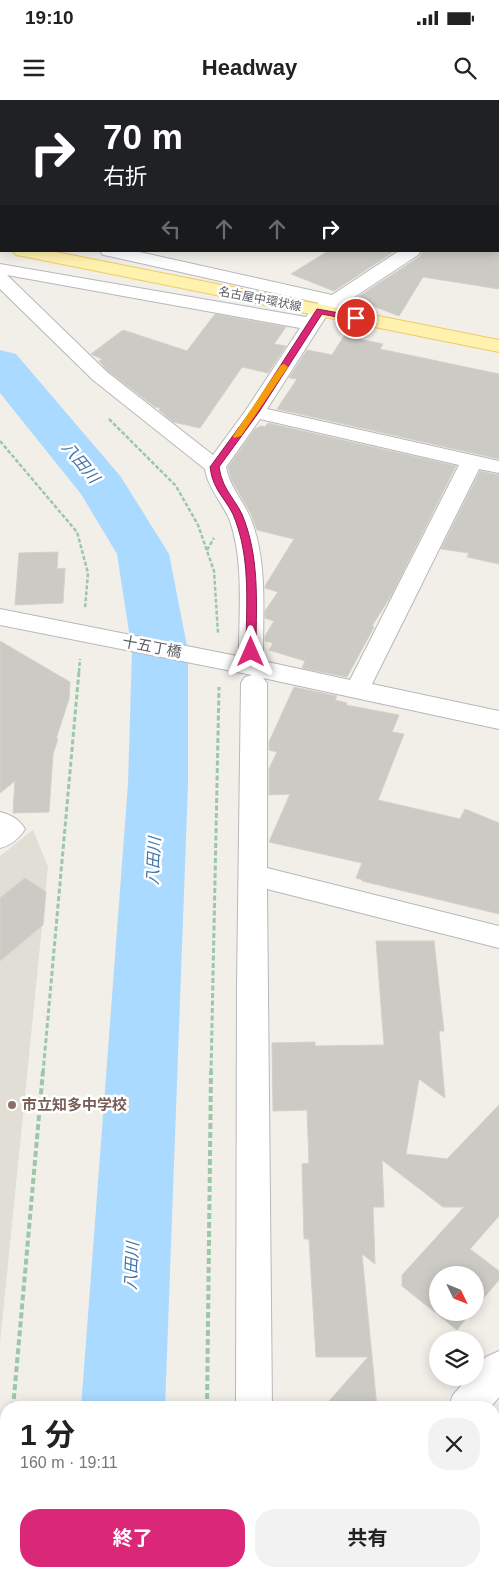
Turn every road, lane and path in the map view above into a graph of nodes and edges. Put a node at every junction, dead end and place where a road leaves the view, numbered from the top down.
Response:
1 (27, 252) edge
2 (112, 252) edge
3 (411, 252) edge
4 (0, 270) edge
5 (0, 279) edge
6 (322, 312) junction
7 (499, 346) edge
8 (255, 412) junction
9 (108, 418) dead end
10 (0, 441) edge
11 (472, 461) junction
12 (215, 467) junction
13 (499, 467) edge
14 (2, 619) edge
15 (88, 635) junction
16 (251, 652) dead end
17 (215, 659) junction
18 (254, 683) dead end
19 (357, 690) junction
20 (499, 720) edge
21 (0, 822) edge
22 (0, 838) edge
23 (254, 875) junction
24 (499, 937) edge
25 (499, 1369) edge
26 (14, 1401) edge
27 (207, 1401) edge
28 (254, 1401) edge
29 (472, 1401) edge

1 - 6 main road, 名古屋中環状線
2 - 6 street
3 - 6 street
4 - 6 street
5 - 12 street
6 - 7 main road, 名古屋中環状線
6 - 8 street
8 - 11 street
8 - 12 street
9 - 17 path
10 - 15 path
11 - 13 street
11 - 19 street
12 - 16 street
14 - 15 street, 十五丁橋
15 - 17 street, 十五丁橋
15 - 26 path
17 - 19 street, 十五丁橋
17 - 27 path
18 - 23 street
19 - 20 street, 十五丁橋
21 - 22 street
23 - 24 street
23 - 28 street
25 - 29 street

